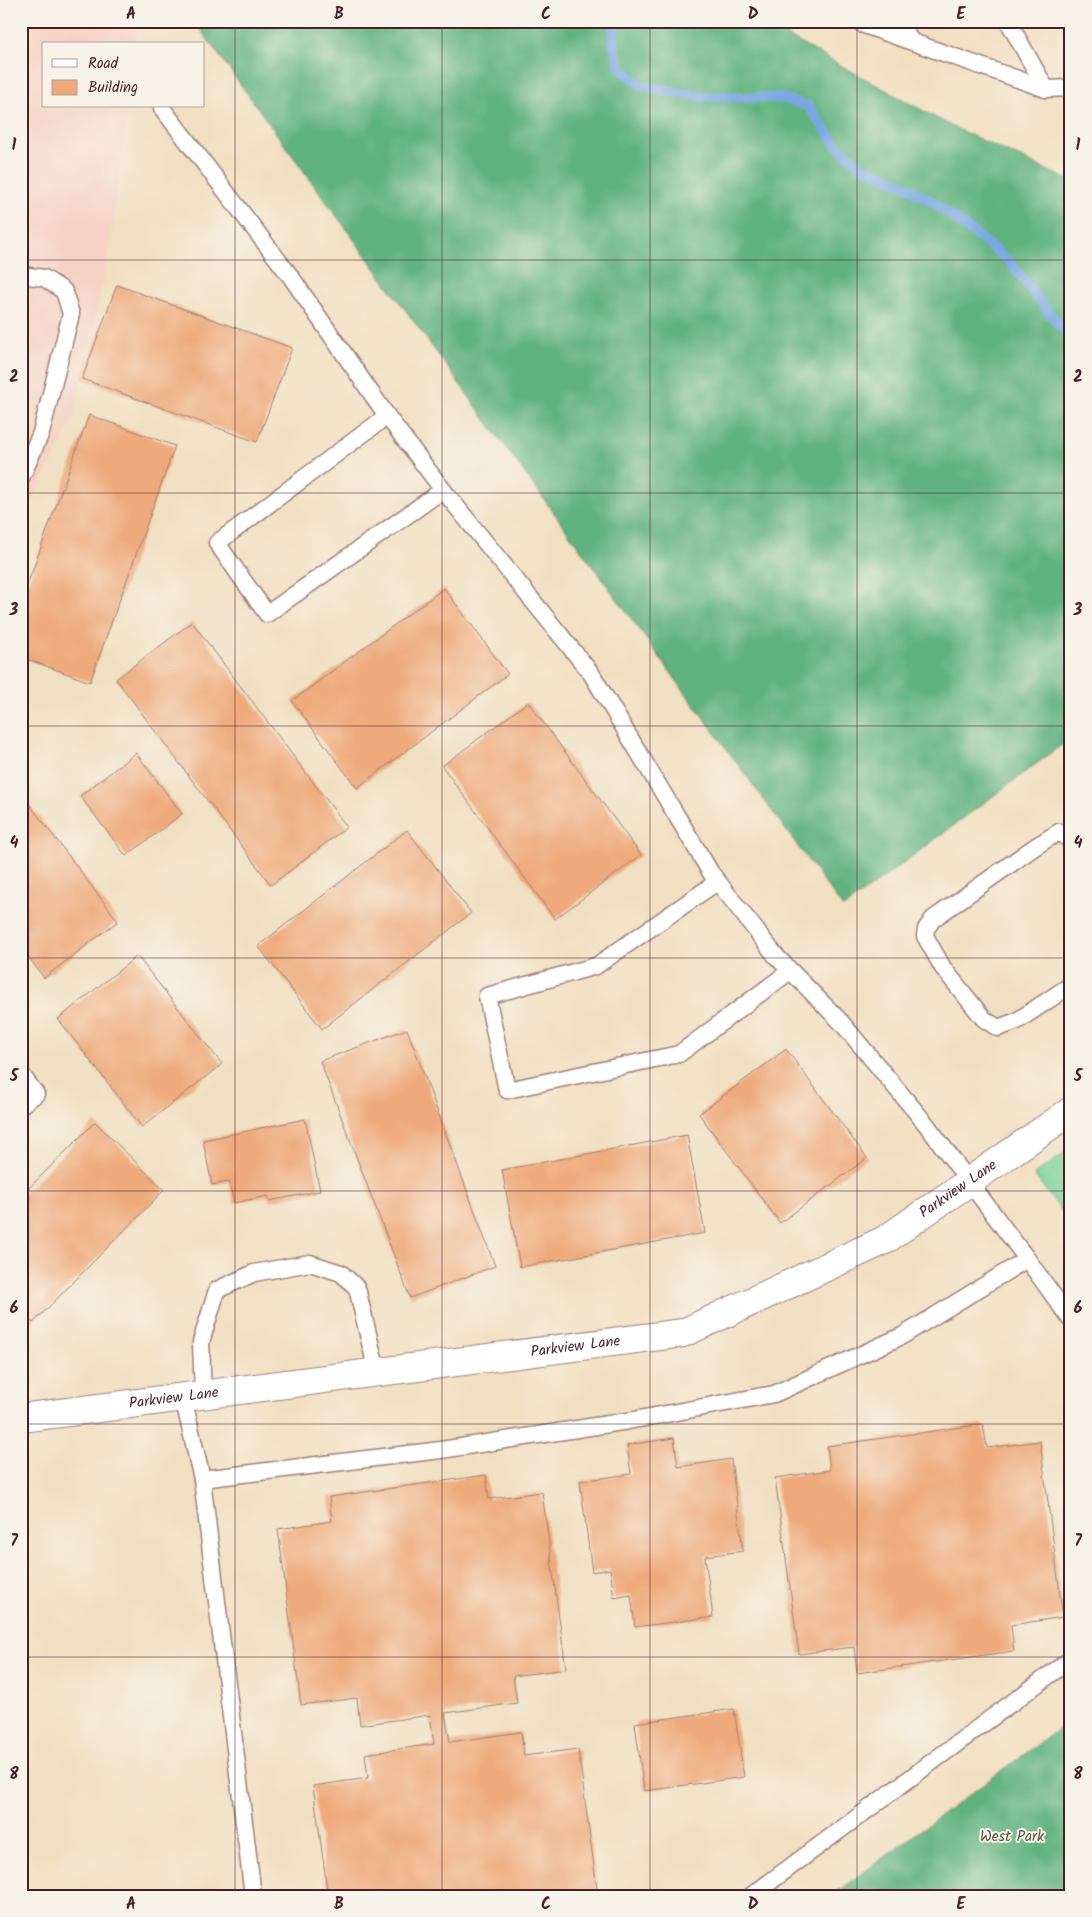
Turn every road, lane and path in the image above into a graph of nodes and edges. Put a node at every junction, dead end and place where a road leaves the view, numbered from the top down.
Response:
1 (859, 21) edge
2 (900, 21) edge
3 (1008, 21) edge
4 (910, 40) junction
5 (1071, 88) edge
6 (1046, 89) junction
7 (162, 108) dead end
8 (21, 275) edge
9 (387, 416) junction
10 (21, 478) edge
11 (443, 490) junction
12 (1071, 841) edge
13 (718, 882) junction
14 (790, 971) junction
15 (1071, 985) edge
16 (21, 1074) edge
17 (21, 1105) edge
18 (1071, 1111) edge
19 (969, 1182) junction
20 (1027, 1259) junction
21 (1071, 1320) edge
22 (377, 1372) junction
23 (193, 1396) junction
24 (21, 1418) edge
25 (202, 1479) junction
26 (1071, 1659) edge
27 (253, 1896) edge
28 (751, 1896) edge

1 - 4 lane
2 - 4 lane
3 - 6 lane
4 - 6 lane
5 - 6 lane
7 - 9 lane
8 - 10 lane
9 - 11 lane
9 - 11 lane
11 - 13 lane
12 - 15 lane
13 - 14 lane
13 - 14 lane
14 - 19 lane
16 - 17 lane
18 - 19 street, Parkview Lane
19 - 20 lane
19 - 22 street, Parkview Lane
20 - 21 lane
20 - 25 lane
22 - 23 street, Parkview Lane
22 - 23 lane
23 - 24 street, Parkview Lane
23 - 25 lane
25 - 27 lane
26 - 28 lane

